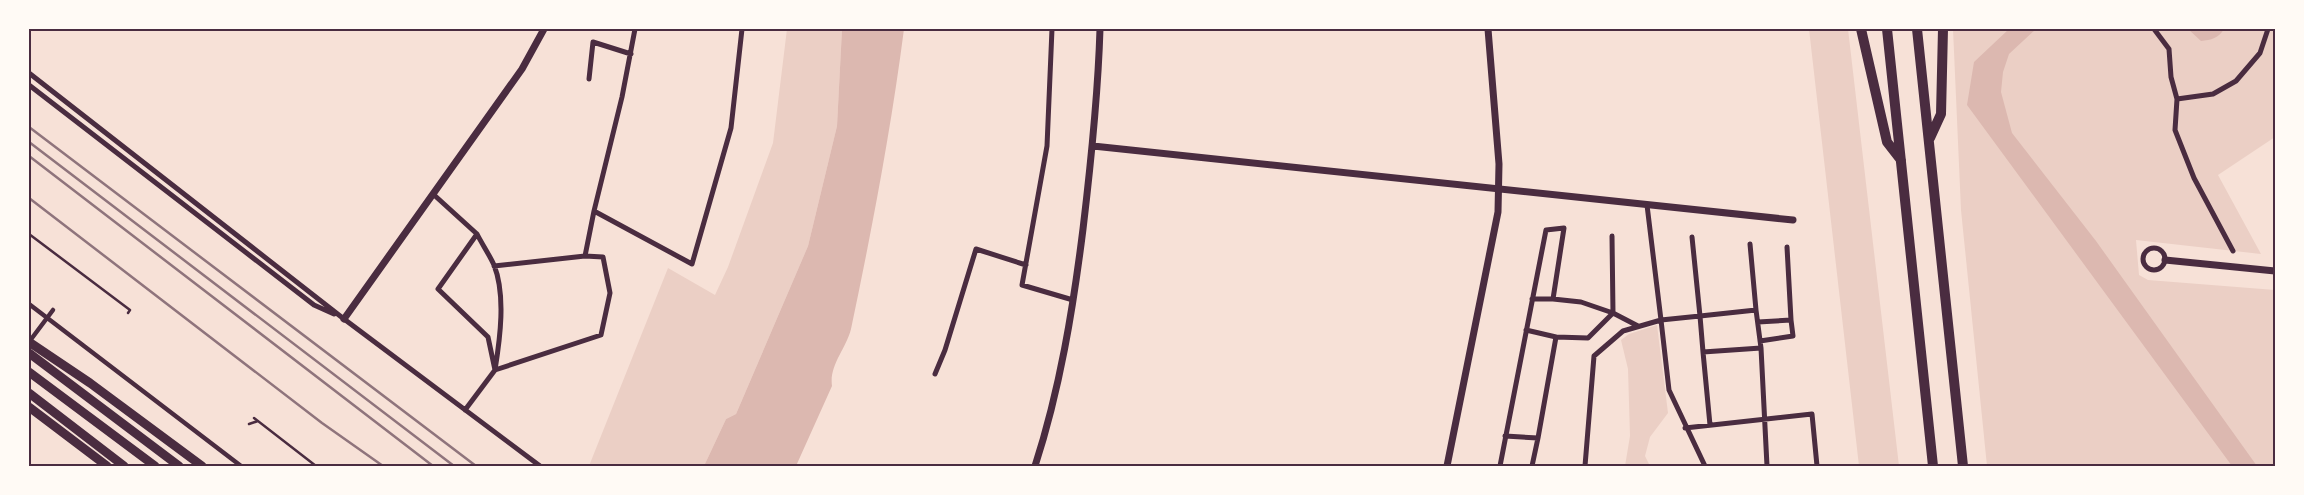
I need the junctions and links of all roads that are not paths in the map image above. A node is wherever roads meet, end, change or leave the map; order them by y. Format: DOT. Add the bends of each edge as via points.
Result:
graph roads {
  1 [pos="544,29"];
  2 [pos="636,29"];
  3 [pos="742,29"];
  4 [pos="1052,29"];
  5 [pos="1100,29"];
  6 [pos="1488,29"];
  7 [pos="1861,29"];
  8 [pos="1887,29"];
  9 [pos="1917,29"];
  10 [pos="1943,29"];
  11 [pos="2154,29"];
  12 [pos="2268,29"];
  13 [pos="630,54"];
  14 [pos="29,73"];
  15 [pos="589,78"];
  16 [pos="29,84"];
  17 [pos="2177,100"];
  18 [pos="1929,140"];
  19 [pos="1093,146"];
  20 [pos="1901,161"];
  21 [pos="1500,189"];
  22 [pos="433,194"];
  23 [pos="1647,205"];
  24 [pos="594,211"];
  25 [pos="1792,220"];
  26 [pos="29,234"];
  27 [pos="477,234"];
  28 [pos="1612,236"];
  29 [pos="1692,237"];
  30 [pos="1750,244"];
  31 [pos="1786,247"];
  32 [pos="2234,251"];
  33 [pos="585,256"];
  34 [pos="2166,260"];
  35 [pos="1026,265"];
  36 [pos="494,266"];
  37 [pos="2275,271"];
  38 [pos="1532,299"];
  39 [pos="1553,299"];
  40 [pos="1073,300"];
  41 [pos="29,304"];
  42 [pos="53,310"];
  43 [pos="1756,310"];
  44 [pos="128,313"];
  45 [pos="1612,313"];
  46 [pos="1700,316"];
  47 [pos="47,319"];
  48 [pos="344,319"];
  49 [pos="1661,320"];
  50 [pos="1791,320"];
  51 [pos="1758,322"];
  52 [pos="1638,326"];
  53 [pos="1526,330"];
  54 [pos="1556,337"];
  55 [pos="1760,341"];
  56 [pos="29,342"];
  57 [pos="1761,348"];
  58 [pos="1703,352"];
  59 [pos="29,353"];
  60 [pos="494,370"];
  61 [pos="29,372"];
  62 [pos="935,374"];
  63 [pos="29,392"];
  64 [pos="29,407"];
  65 [pos="465,410"];
  66 [pos="254,418"];
  67 [pos="1765,420"];
  68 [pos="258,421"];
  69 [pos="249,424"];
  70 [pos="1710,425"];
  71 [pos="1685,428"];
  72 [pos="1505,436"];
  73 [pos="1538,438"];
  74 [pos="107,466"];
  75 [pos="124,466"];
  76 [pos="155,466"];
  77 [pos="179,466"];
  78 [pos="202,466"];
  79 [pos="241,466"];
  80 [pos="316,466"];
  81 [pos="540,466"];
  82 [pos="1035,466"];
  83 [pos="1446,466"];
  84 [pos="1500,466"];
  85 [pos="1532,466"];
  86 [pos="1585,466"];
  87 [pos="1705,466"];
  88 [pos="1767,466"];
  89 [pos="1817,466"];
  90 [pos="1933,466"];
  91 [pos="1963,466"];
  1 -- 22 [label="street" via="522,69"];
  2 -- 13 [label="street"];
  3 -- 24 [label="street" via="731,128 692,264"];
  4 -- 35 [label="street" via="1047,146"];
  5 -- 19 [label="street"];
  6 -- 21 [label="street"];
  7 -- 20 [label="highway" via="1887,142"];
  8 -- 20 [label="highway"];
  9 -- 18 [label="highway"];
  10 -- 18 [label="highway" via="1941,114"];
  11 -- 17 [label="street" via="2169,49"];
  12 -- 17 [label="street" via="2260,52 2236,81 2213,94"];
  13 -- 15 [label="street" via="593,42"];
  13 -- 24 [label="street"];
  14 -- 48 [label="street"];
  16 -- 48 [label="street" via="314,305"];
  17 -- 32 [label="street" via="2175,130 2194,178"];
  18 -- 91 [label="highway"];
  19 -- 21 [label="street"];
  19 -- 40 [label="street"];
  20 -- 90 [label="highway"];
  21 -- 23 [label="street"];
  21 -- 83 [label="street"];
  22 -- 27 [label="street"];
  22 -- 48 [label="street"];
  23 -- 25 [label="street"];
  23 -- 49 [label="street"];
  24 -- 33 [label="street"];
  26 -- 44 [label="lane" via="130,310"];
  27 -- 36 [label="street"];
  27 -- 60 [label="street" via="438,288 488,337"];
  28 -- 45 [label="street"];
  29 -- 46 [label="street"];
  30 -- 43 [label="street"];
  31 -- 50 [label="street"];
  33 -- 36 [label="street"];
  33 -- 60 [label="street" via="603,257 610,293 601,335"];
  34 -- 34 [label="street" via="2161,250 2154,248 2148,250 2143,260 2152,271 2163,267"];
  34 -- 37 [label="street"];
  35 -- 40 [label="street" via="1022,285"];
  35 -- 62 [label="street" via="976,249"];
  36 -- 60 [label="street" via="501,305 501,337"];
  38 -- 39 [label="street"];
  38 -- 39 [label="street" via="1546,230 1564,228"];
  38 -- 53 [label="street"];
  39 -- 45 [label="street" via="1582,302"];
  40 -- 82 [label="street" via="1062,364"];
  41 -- 47 [label="street"];
  42 -- 47 [label="street"];
  43 -- 46 [label="street"];
  43 -- 51 [label="street"];
  45 -- 52 [label="street"];
  45 -- 54 [label="street" via="1588,338"];
  46 -- 49 [label="street"];
  46 -- 58 [label="street"];
  47 -- 56 [label="street"];
  47 -- 79 [label="street"];
  48 -- 65 [label="street"];
  49 -- 52 [label="street"];
  49 -- 71 [label="street" via="1669,390"];
  50 -- 51 [label="street"];
  50 -- 55 [label="street" via="1793,336"];
  51 -- 55 [label="street"];
  52 -- 86 [label="street" via="1624,331 1594,356"];
  53 -- 54 [label="street"];
  53 -- 72 [label="street"];
  54 -- 73 [label="street"];
  55 -- 57 [label="street"];
  56 -- 78 [label="main road"];
  57 -- 58 [label="street"];
  57 -- 67 [label="street"];
  58 -- 70 [label="street"];
  59 -- 77 [label="main road"];
  60 -- 65 [label="street"];
  61 -- 76 [label="main road"];
  63 -- 75 [label="main road"];
  64 -- 74 [label="main road"];
  65 -- 81 [label="street"];
  66 -- 68 [label="lane"];
  67 -- 70 [label="street"];
  67 -- 88 [label="street"];
  67 -- 89 [label="street" via="1812,414"];
  68 -- 69 [label="lane"];
  68 -- 80 [label="lane"];
  70 -- 71 [label="street"];
  71 -- 87 [label="street"];
  72 -- 73 [label="street"];
  72 -- 84 [label="street"];
  73 -- 85 [label="street"];
}
